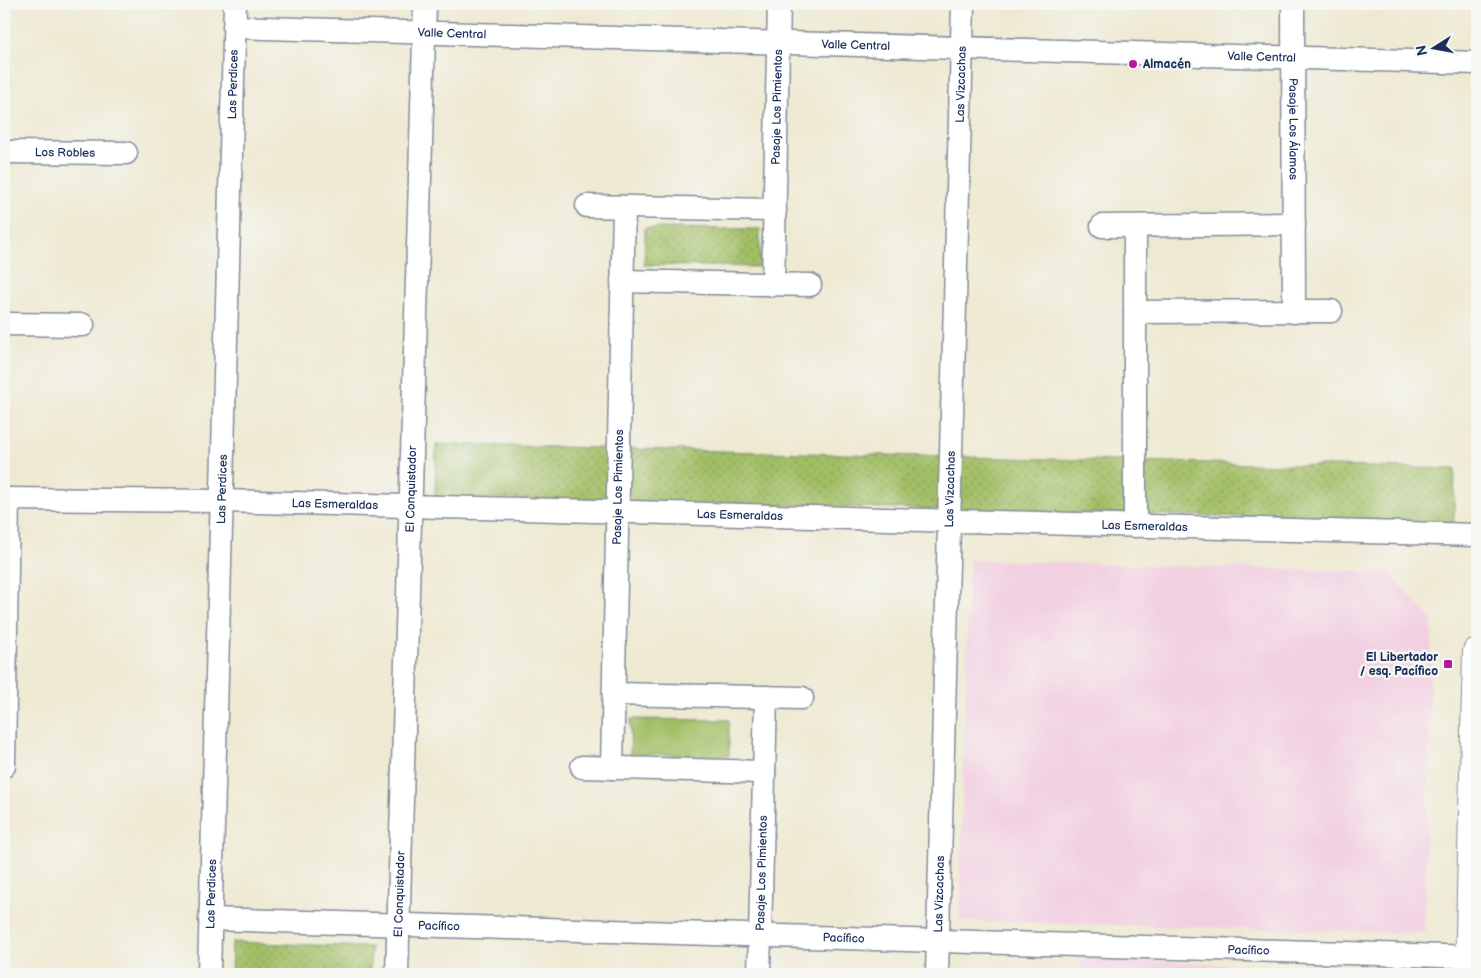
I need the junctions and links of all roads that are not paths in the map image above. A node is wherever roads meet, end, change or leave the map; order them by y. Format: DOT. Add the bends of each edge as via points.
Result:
graph roads {
  1 [pos="235,4"];
  2 [pos="425,4"];
  3 [pos="779,4"];
  4 [pos="963,4"];
  5 [pos="1293,4"];
  6 [pos="234,27"];
  7 [pos="424,32"];
  8 [pos="778,42"];
  9 [pos="961,48"];
  10 [pos="1294,57"];
  11 [pos="1477,63"];
  12 [pos="4,152"];
  13 [pos="126,153"];
  14 [pos="587,206"];
  15 [pos="624,207"];
  16 [pos="775,210"];
  17 [pos="1294,224"];
  18 [pos="1102,226"];
  19 [pos="1135,226"];
  20 [pos="622,281"];
  21 [pos="773,285"];
  22 [pos="810,285"];
  23 [pos="1331,311"];
  24 [pos="1135,312"];
  25 [pos="1294,312"];
  26 [pos="4,324"];
  27 [pos="83,324"];
  28 [pos="6,499"];
  29 [pos="222,501"];
  30 [pos="410,507"];
  31 [pos="617,512"];
  32 [pos="949,521"];
  33 [pos="1135,526"];
  34 [pos="1477,535"];
  35 [pos="1477,652"];
  36 [pos="4,684"];
  37 [pos="614,694"];
  38 [pos="766,697"];
  39 [pos="802,698"];
  40 [pos="4,766"];
  41 [pos="582,768"];
  42 [pos="612,768"];
  43 [pos="764,772"];
  44 [pos="210,919"];
  45 [pos="398,925"];
  46 [pos="760,936"];
  47 [pos="938,941"];
  48 [pos="1472,962"];
  49 [pos="209,974"];
  50 [pos="397,974"];
  51 [pos="759,974"];
  52 [pos="937,974"];
  1 -- 6 [label="street, Las Perdices"];
  2 -- 7 [label="street, El Conquistador"];
  3 -- 8 [label="street, Pasaje Los Pimientos"];
  4 -- 9 [label="street, Las Vizcachas"];
  5 -- 10 [label="street, Pasaje Los Álamos"];
  6 -- 7 [label="street, Valle Central"];
  6 -- 29 [label="street, Las Perdices"];
  7 -- 8 [label="street, Valle Central"];
  7 -- 30 [label="street, El Conquistador"];
  8 -- 9 [label="street, Valle Central"];
  8 -- 16 [label="street, Pasaje Los Pimientos"];
  9 -- 10 [label="street, Valle Central"];
  9 -- 32 [label="street, Las Vizcachas"];
  10 -- 11 [label="street, Valle Central"];
  10 -- 17 [label="street, Pasaje Los Álamos"];
  12 -- 13 [label="street, Los Robles"];
  14 -- 15 [label="street"];
  15 -- 16 [label="street"];
  15 -- 20 [label="street, Pasaje Los Pimientos"];
  16 -- 21 [label="street, Pasaje Los Pimientos"];
  17 -- 19 [label="street"];
  17 -- 25 [label="street, Pasaje Los Álamos"];
  18 -- 19 [label="street"];
  19 -- 24 [label="street"];
  20 -- 21 [label="street"];
  20 -- 31 [label="street, Pasaje Los Pimientos"];
  21 -- 22 [label="street"];
  23 -- 25 [label="street"];
  24 -- 25 [label="street"];
  24 -- 33 [label="street"];
  26 -- 27 [label="street"];
  28 -- 29 [label="street, Las Esmeraldas"];
  28 -- 36 [label="street"];
  29 -- 30 [label="street, Las Esmeraldas"];
  29 -- 44 [label="street, Las Perdices"];
  30 -- 31 [label="street, Las Esmeraldas"];
  30 -- 45 [label="street, El Conquistador"];
  31 -- 32 [label="street, Las Esmeraldas"];
  31 -- 37 [label="street, Pasaje Los Pimientos"];
  32 -- 33 [label="street, Las Esmeraldas"];
  32 -- 47 [label="street, Las Vizcachas"];
  33 -- 34 [label="street, Las Esmeraldas"];
  35 -- 48 [label="street"];
  36 -- 40 [label="street"];
  37 -- 38 [label="street"];
  37 -- 42 [label="street, Pasaje Los Pimientos"];
  38 -- 39 [label="street"];
  38 -- 43 [label="street, Pasaje Los Pimientos"];
  41 -- 42 [label="street"];
  42 -- 43 [label="street"];
  43 -- 46 [label="street, Pasaje Los Pimientos"];
  44 -- 45 [label="street, Pacífico"];
  44 -- 49 [label="street, Las Perdices"];
  45 -- 46 [label="street, Pacífico"];
  45 -- 50 [label="street, El Conquistador"];
  46 -- 47 [label="street, Pacífico"];
  46 -- 51 [label="street, Pasaje Los Pimientos"];
  47 -- 48 [label="street, Pacífico"];
  47 -- 52 [label="street, Las Vizcachas"];
}
